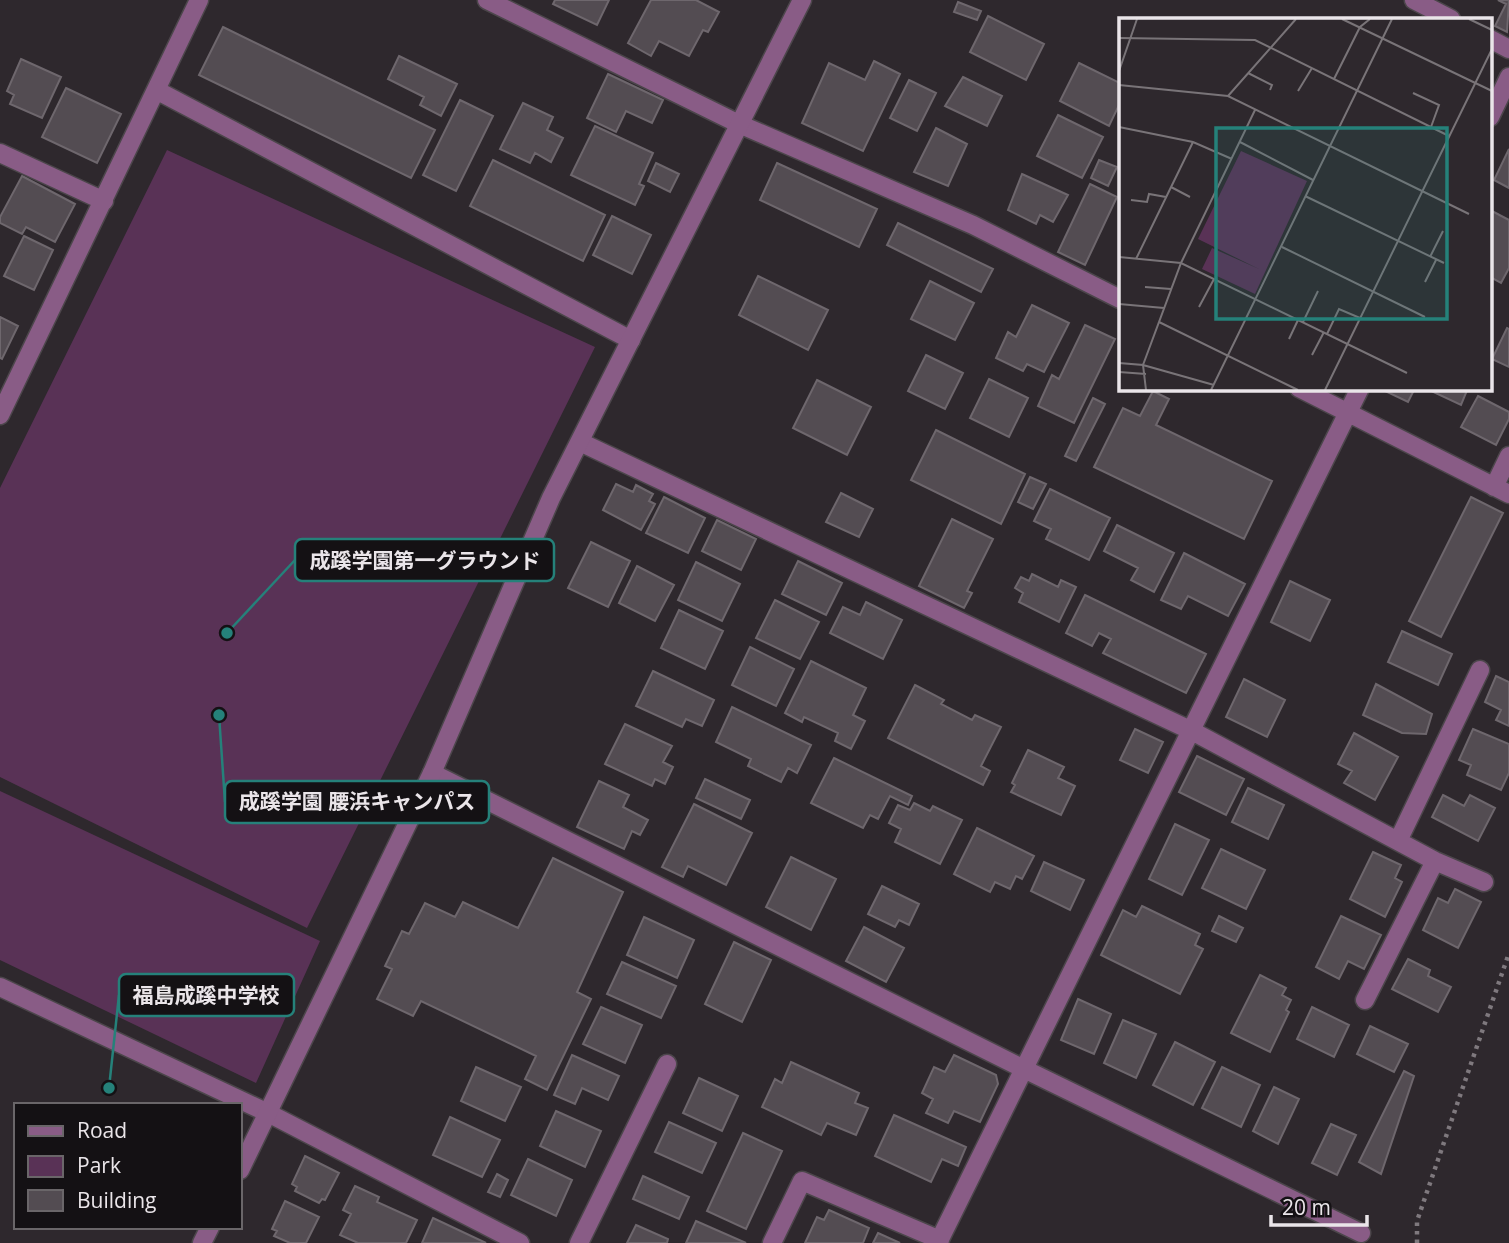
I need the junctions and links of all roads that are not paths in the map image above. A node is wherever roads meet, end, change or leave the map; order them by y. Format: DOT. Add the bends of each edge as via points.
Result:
graph roads {
  1 [pos="199,0"];
  2 [pos="487,0"];
  3 [pos="802,0"];
  4 [pos="1413,0"];
  5 [pos="1449,18"];
  6 [pos="1492,40"];
  7 [pos="1509,49"];
  8 [pos="1509,77"];
  9 [pos="156,90"];
  10 [pos="1492,113"];
  11 [pos="739,124"];
  12 [pos="0,153"];
  13 [pos="104,201"];
  14 [pos="1119,298"];
  15 [pos="631,340"];
  16 [pos="1303,390"];
  17 [pos="1359,390"];
  18 [pos="1348,413"];
  19 [pos="0,415"];
  20 [pos="580,442"];
  21 [pos="1509,456"];
  22 [pos="1502,490"];
  23 [pos="1480,670"];
  24 [pos="1192,731"];
  25 [pos="432,773"];
  26 [pos="1398,841"];
  27 [pos="1435,861"];
  28 [pos="1484,882"];
  29 [pos="0,987"];
  30 [pos="1365,1000"];
  31 [pos="667,1064"];
  32 [pos="1024,1069"];
  33 [pos="268,1113"];
  34 [pos="242,1166"];
  35 [pos="1361,1233"];
  36 [pos="939,1242"];
  37 [pos="520,1243"];
  38 [pos="579,1243"];
  39 [pos="772,1243"];
  1 -- 9 [label="street"];
  2 -- 11 [label="street"];
  3 -- 11 [label="street"];
  4 -- 5 [label="street"];
  6 -- 7 [label="street"];
  8 -- 10 [label="street"];
  9 -- 13 [label="street"];
  9 -- 15 [label="street"];
  11 -- 14 [label="street" via="973,225"];
  11 -- 15 [label="street"];
  12 -- 13 [label="street"];
  13 -- 19 [label="street"];
  15 -- 20 [label="street"];
  16 -- 18 [label="street"];
  17 -- 18 [label="street"];
  18 -- 22 [label="street"];
  18 -- 24 [label="street"];
  20 -- 24 [label="street"];
  20 -- 25 [label="street" via="551,498"];
  21 -- 22 [label="street"];
  23 -- 26 [label="street"];
  24 -- 26 [label="street"];
  24 -- 32 [label="street"];
  25 -- 32 [label="street"];
  25 -- 33 [label="street"];
  26 -- 27 [label="street"];
  27 -- 28 [label="street"];
  27 -- 30 [label="street"];
  29 -- 33 [label="street"];
  31 -- 38 [label="street"];
  32 -- 35 [label="street"];
  32 -- 36 [label="street"];
  33 -- 34 [label="street"];
  33 -- 37 [label="street"];
  36 -- 39 [label="street" via="802,1181"];
}
